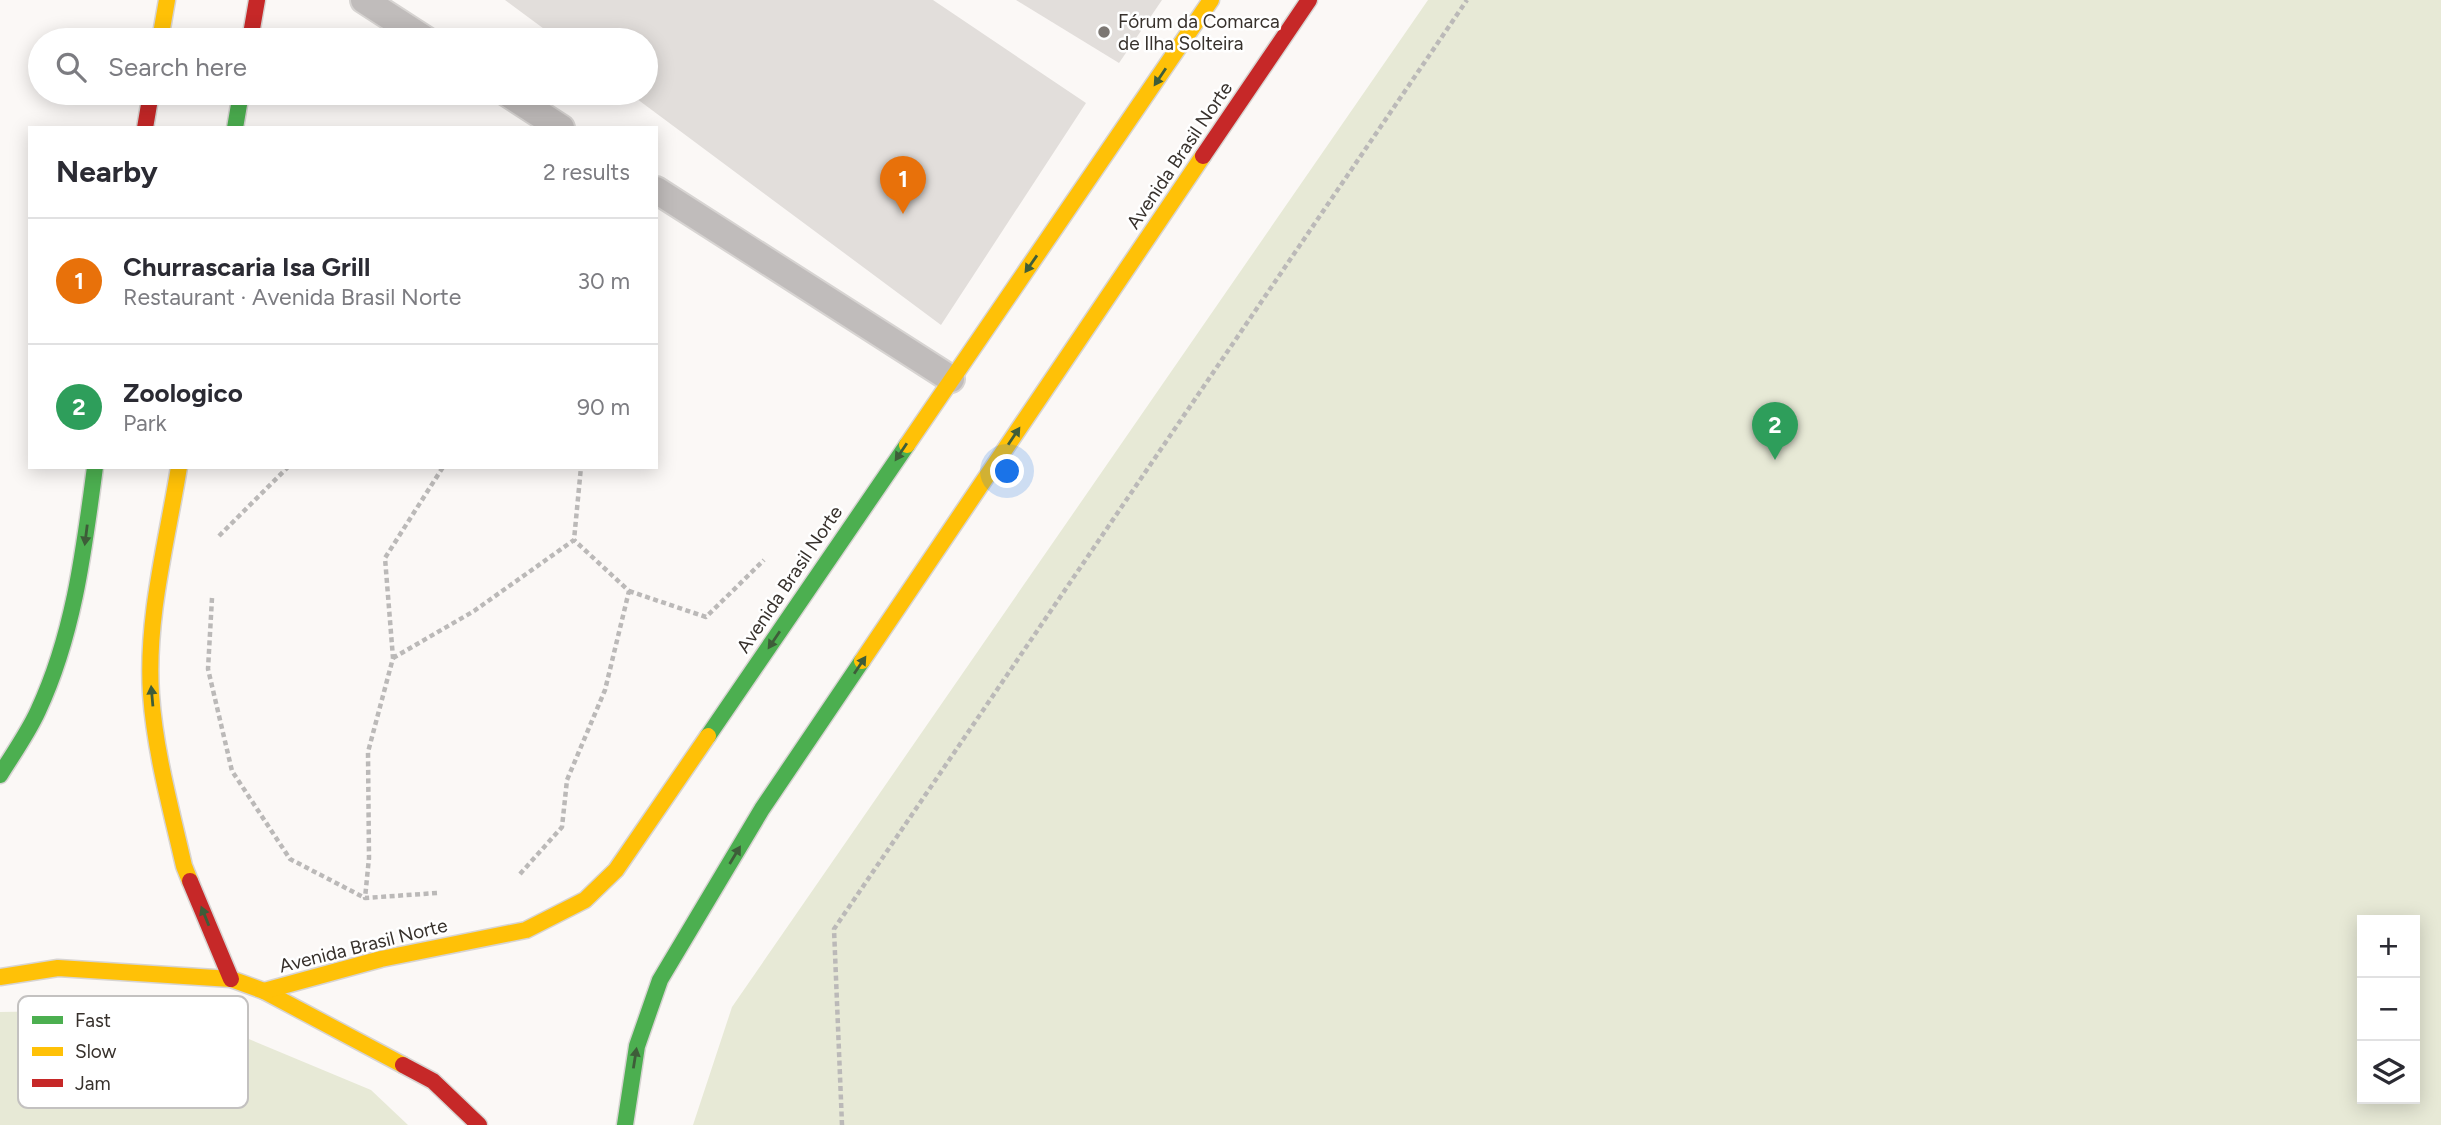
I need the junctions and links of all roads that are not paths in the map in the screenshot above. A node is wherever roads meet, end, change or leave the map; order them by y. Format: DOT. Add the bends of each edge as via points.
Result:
graph roads {
  1 [pos="167,0"];
  2 [pos="257,0"];
  3 [pos="365,0"];
  4 [pos="1211,0"];
  5 [pos="1309,0"];
  6 [pos="162,28"];
  7 [pos="252,28"];
  8 [pos="408,28"];
  9 [pos="149,105"];
  10 [pos="239,105"];
  11 [pos="526,105"];
  12 [pos="145,126"];
  13 [pos="235,126"];
  14 [pos="558,126"];
  15 [pos="658,191"];
  16 [pos="951,379"];
  17 [pos="95,469"];
  18 [pos="179,469"];
  19 [pos="0,775"];
  20 [pos="0,977"];
  21 [pos="231,979"];
  22 [pos="264,991"];
  23 [pos="479,1125"];
  24 [pos="625,1125"];
  1 -- 6 [label="main road"];
  2 -- 7 [label="main road"];
  3 -- 8 [label="lane"];
  4 -- 16 [label="main road, Avenida Brasil Norte, one-way"];
  24 -- 5 [label="main road, Avenida Brasil Norte, one-way" via="637,1046 660,980 762,809"];
  9 -- 12 [label="main road"];
  10 -- 13 [label="main road"];
  11 -- 14 [label="lane"];
  15 -- 16 [label="lane"];
  16 -- 22 [label="main road, Avenida Brasil Norte, one-way" via="615,870 585,900 526,930 381,959"];
  17 -- 19 [label="main road, one-way" via="82,564 64,644 38,711"];
  21 -- 18 [label="main road, one-way" via="184,866 151,694 150,636"];
  20 -- 21 [label="main road" via="58,968"];
  21 -- 22 [label="main road"];
  22 -- 23 [label="main road" via="433,1082"];
}
